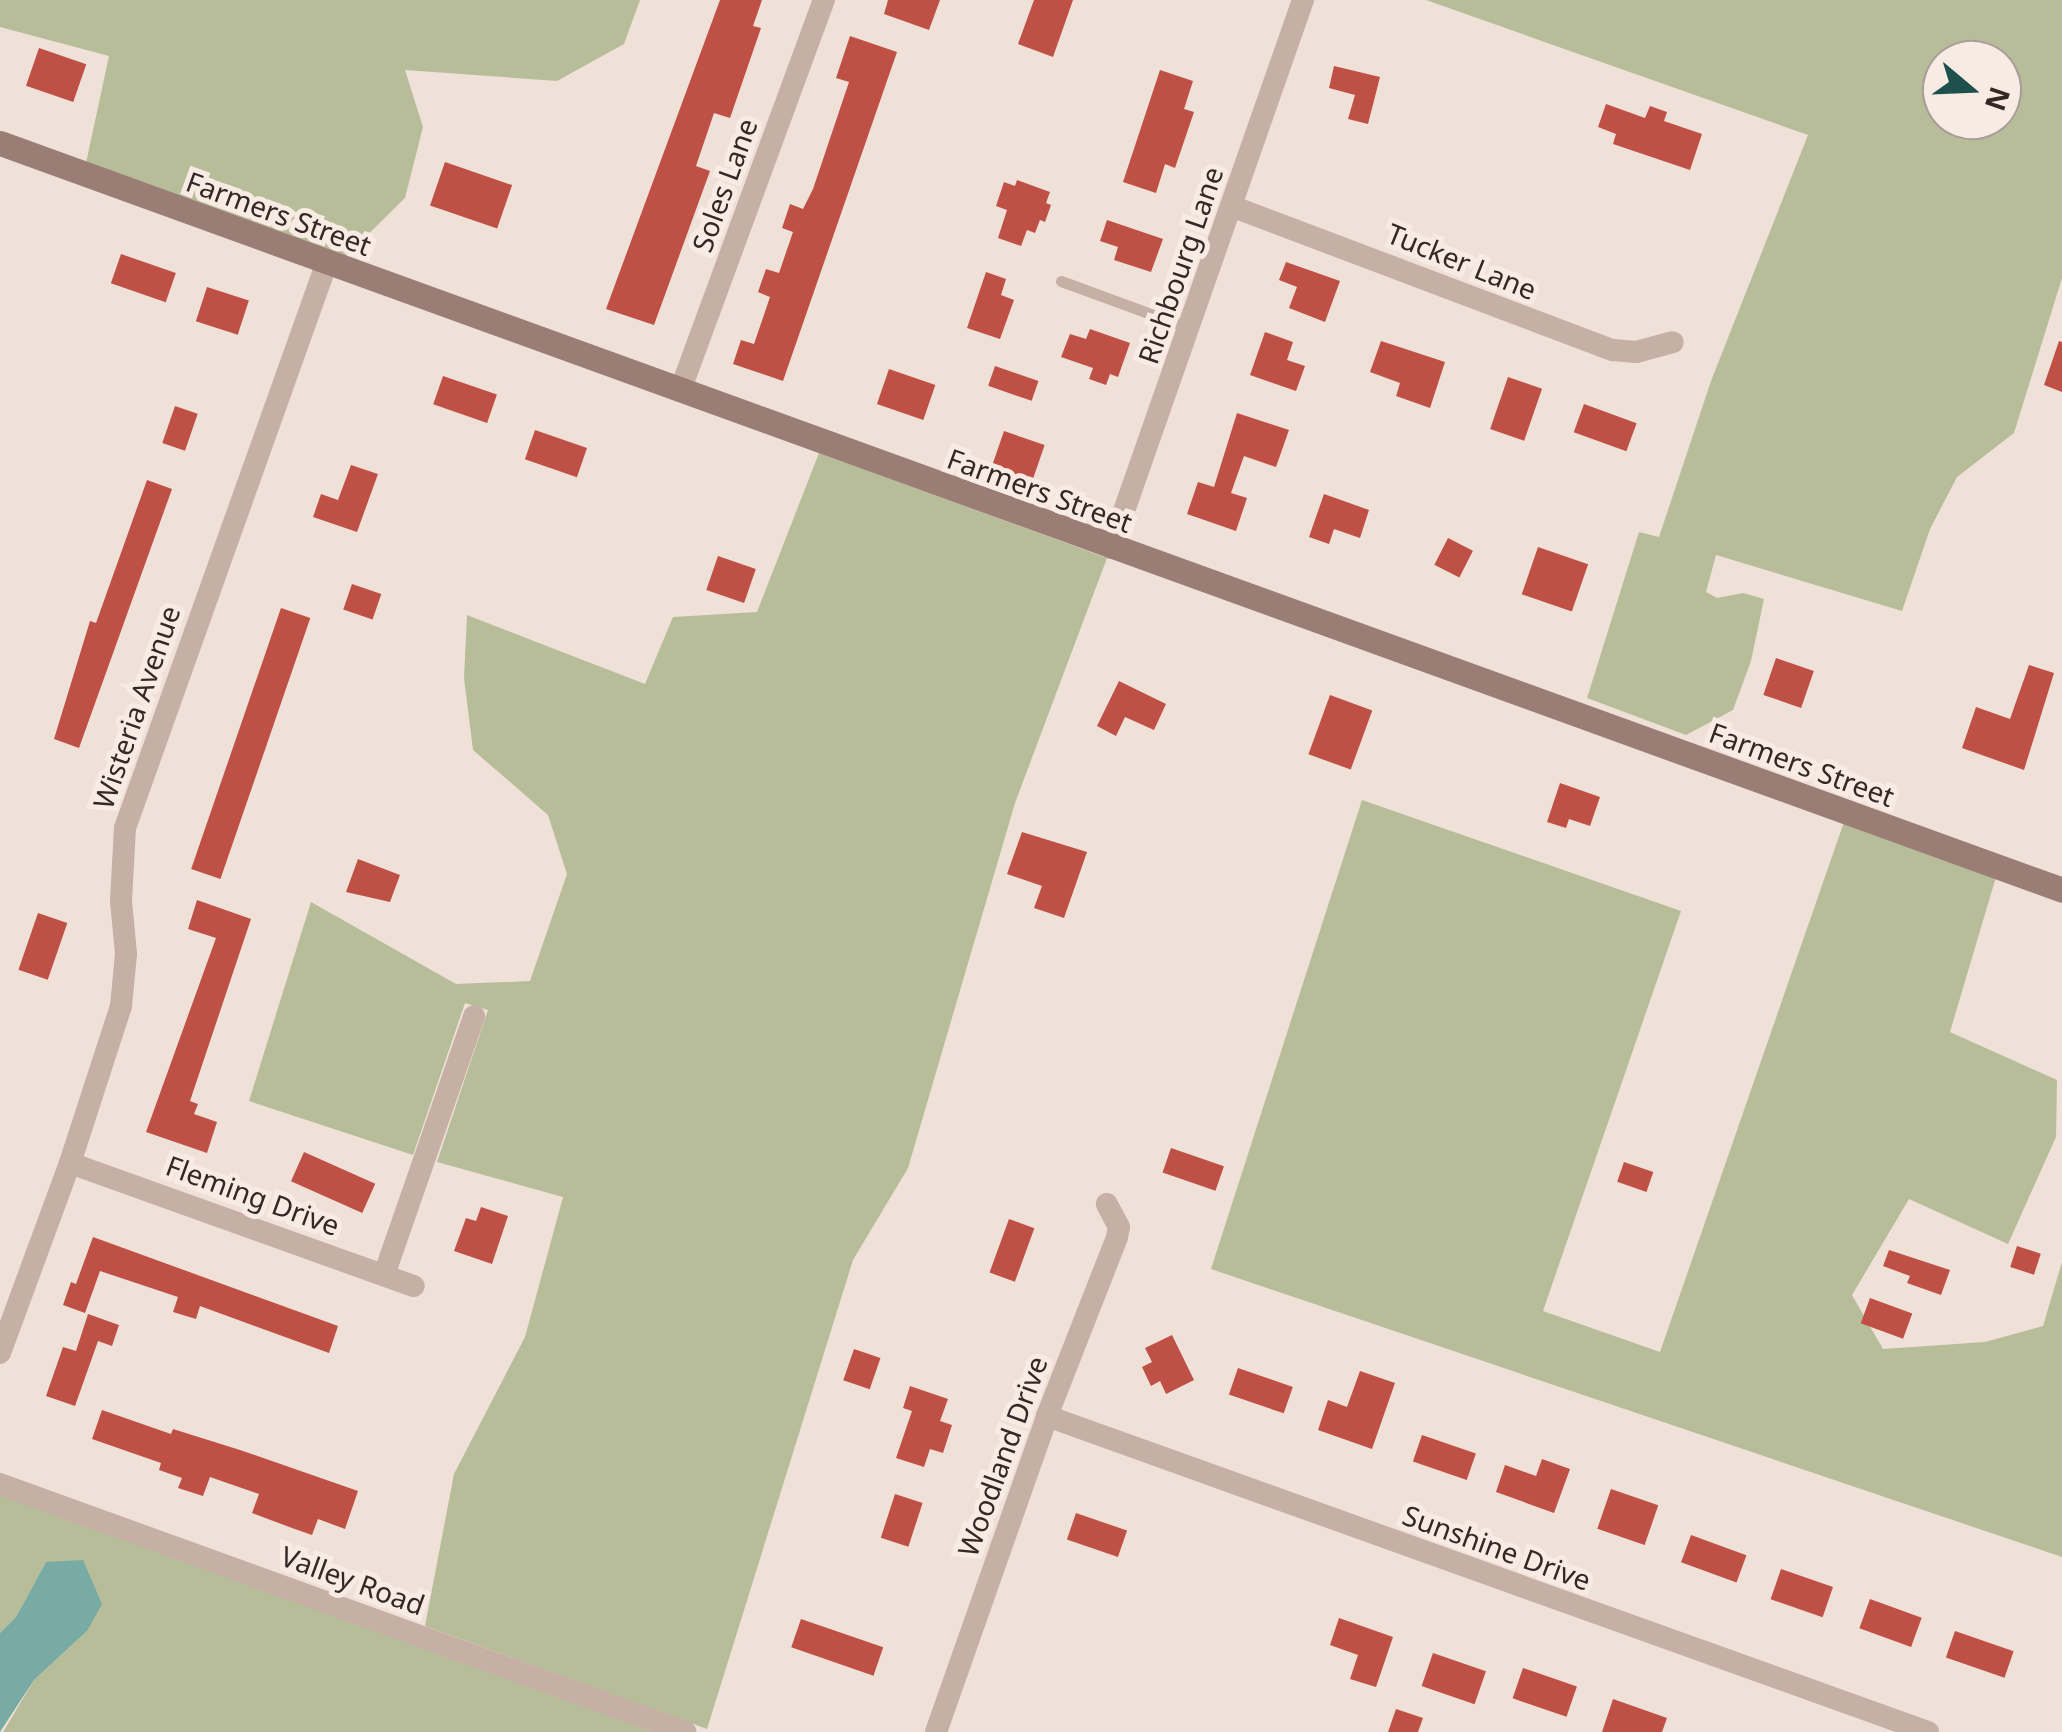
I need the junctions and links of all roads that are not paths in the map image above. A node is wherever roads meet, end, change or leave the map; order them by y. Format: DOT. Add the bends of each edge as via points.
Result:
graph roads {
  1 [pos="824,0"];
  2 [pos="1303,0"];
  3 [pos="0,143"];
  4 [pos="1231,206"];
  5 [pos="327,262"];
  6 [pos="1061,281"];
  7 [pos="1190,328"];
  8 [pos="1672,342"];
  9 [pos="680,391"];
  10 [pos="1112,548"];
  11 [pos="2062,890"];
  12 [pos="474,1016"];
  13 [pos="70,1162"];
  14 [pos="1107,1204"];
  15 [pos="384,1275"];
  16 [pos="414,1286"];
  17 [pos="0,1353"];
  18 [pos="1047,1416"];
  19 [pos="0,1484"];
  20 [pos="685,1732"];
  21 [pos="936,1732"];
  22 [pos="1928,1732"];
  1 -- 9 [label="street, Soles Lane"];
  2 -- 4 [label="street, Richbourg Lane"];
  3 -- 5 [label="street, Farmers Street"];
  4 -- 7 [label="street, Richbourg Lane"];
  4 -- 8 [label="street, Tucker Lane" via="1613,350 1636,352"];
  5 -- 9 [label="street, Farmers Street"];
  5 -- 13 [label="street, Wisteria Avenue" via="126,828 125,986"];
  6 -- 7 [label="lane"];
  7 -- 10 [label="street, Richbourg Lane"];
  9 -- 10 [label="street, Farmers Street"];
  10 -- 11 [label="street, Farmers Street"];
  12 -- 15 [label="street"];
  13 -- 15 [label="street, Fleming Drive"];
  13 -- 17 [label="street, Wisteria Avenue"];
  14 -- 18 [label="street, Woodland Drive" via="1120,1227"];
  15 -- 16 [label="street, Fleming Drive"];
  18 -- 21 [label="street, Woodland Drive"];
  18 -- 22 [label="street, Sunshine Drive"];
  19 -- 20 [label="street, Valley Road"];
}
